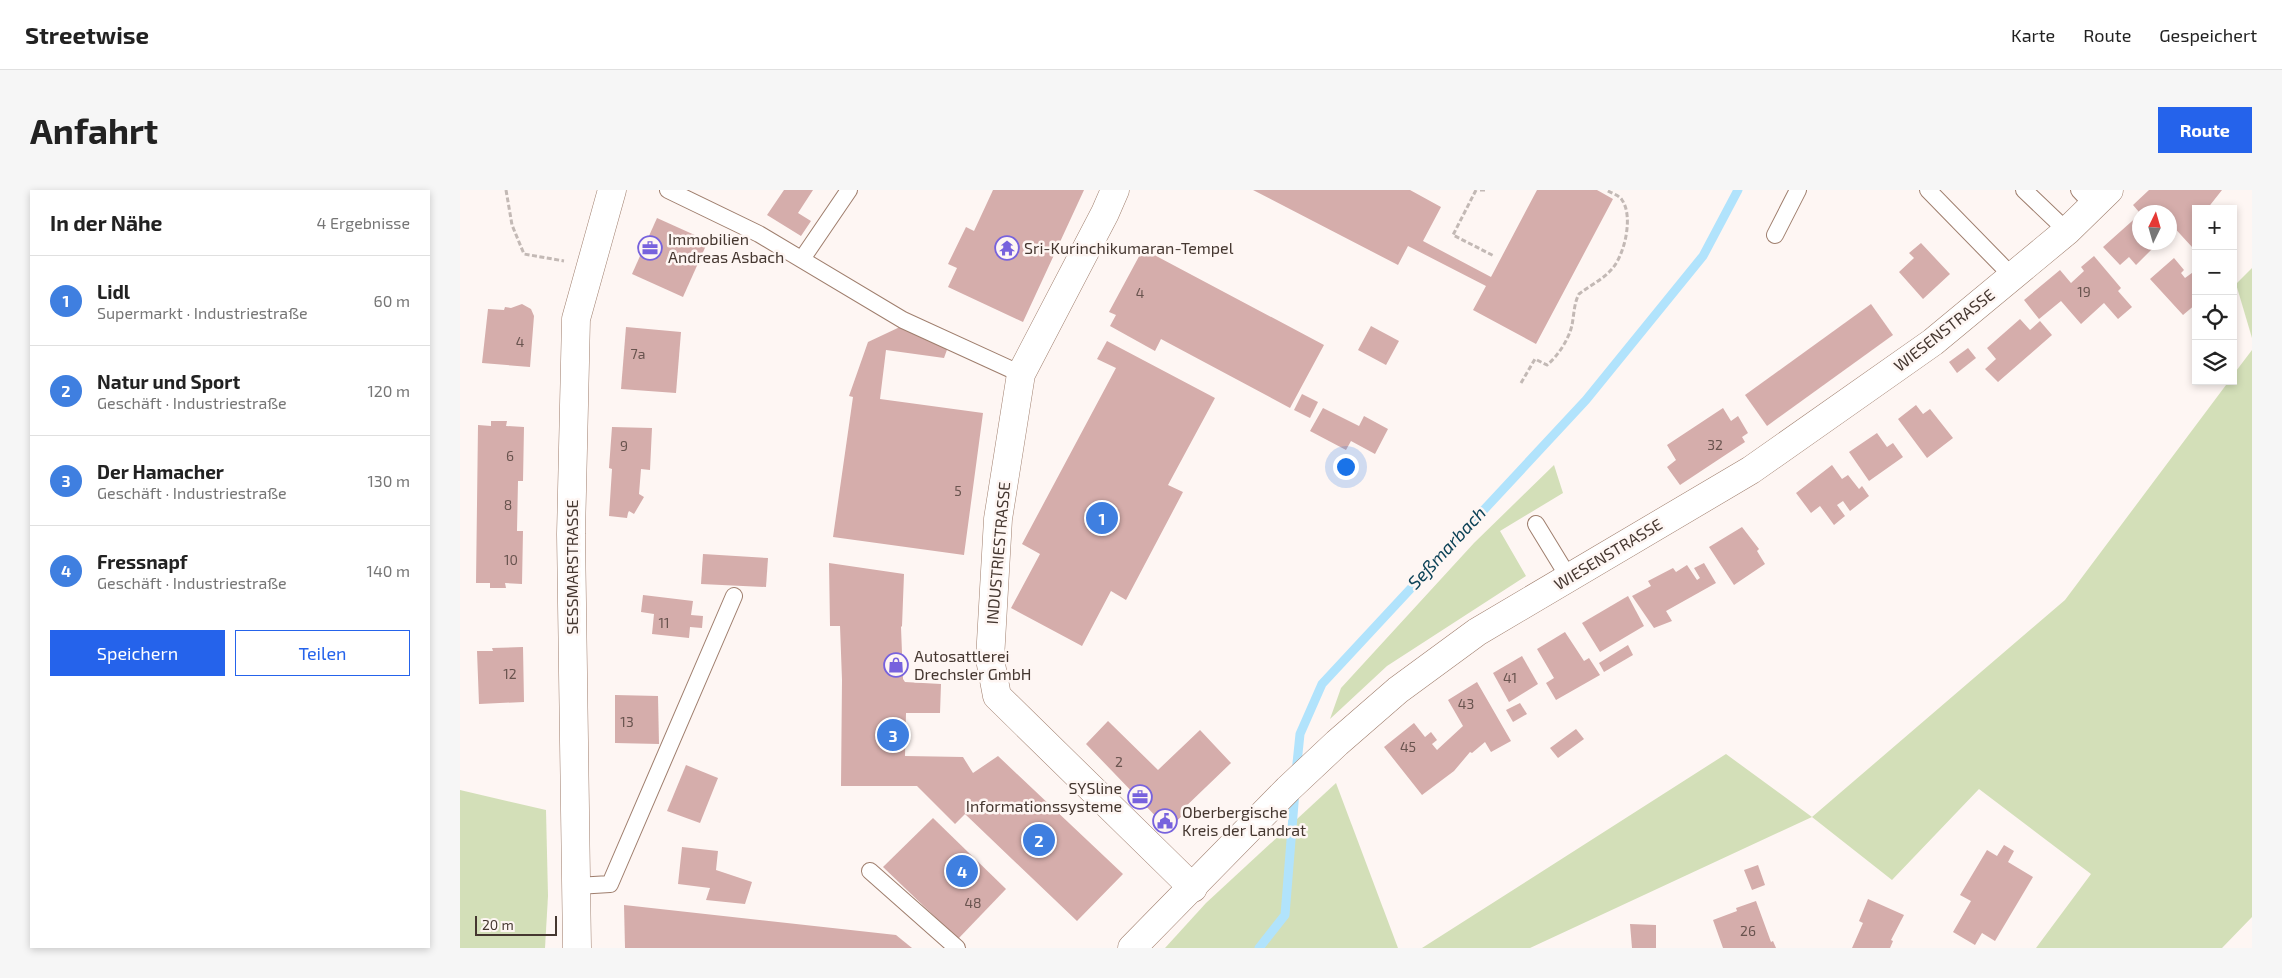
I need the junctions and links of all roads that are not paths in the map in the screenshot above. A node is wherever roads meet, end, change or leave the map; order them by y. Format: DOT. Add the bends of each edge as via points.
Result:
graph roads {
  1 [pos="612,190"];
  2 [pos="668,190"];
  3 [pos="849,190"];
  4 [pos="1115,190"];
  5 [pos="1798,190"];
  6 [pos="1928,190"];
  7 [pos="2024,190"];
  8 [pos="2094,195"];
  9 [pos="2067,231"];
  10 [pos="1775,235"];
  11 [pos="802,259"];
  12 [pos="2012,276"];
  13 [pos="1021,374"];
  14 [pos="1536,524"];
  15 [pos="1569,578"];
  16 [pos="734,596"];
  17 [pos="870,871"];
  18 [pos="577,886"];
  19 [pos="1193,888"];
  20 [pos="577,948"];
  21 [pos="957,948"];
  22 [pos="1132,948"];
  1 -- 18 [label="street, SESSMARSTRASSE" via="576,319 571,534"];
  2 -- 11 [label="lane" via="759,234"];
  3 -- 11 [label="lane"];
  4 -- 13 [label="street, INDUSTRIESTRASSE"];
  5 -- 10 [label="lane"];
  6 -- 12 [label="lane"];
  7 -- 9 [label="lane"];
  8 -- 9 [label="street, WIESENSTRASSE"];
  9 -- 12 [label="street, WIESENSTRASSE"];
  11 -- 13 [label="lane" via="903,320"];
  12 -- 15 [label="street, WIESENSTRASSE" via="1933,342 1751,470"];
  13 -- 19 [label="street, INDUSTRIESTRASSE" via="998,519 990,659 996,696"];
  14 -- 15 [label="lane"];
  15 -- 19 [label="street, WIESENSTRASSE" via="1477,632 1398,690 1288,789"];
  16 -- 18 [label="lane" via="610,884"];
  17 -- 21 [label="lane"];
  18 -- 20 [label="street, SESSMARSTRASSE"];
  19 -- 22 [label="street, WIESENSTRASSE"];
}
